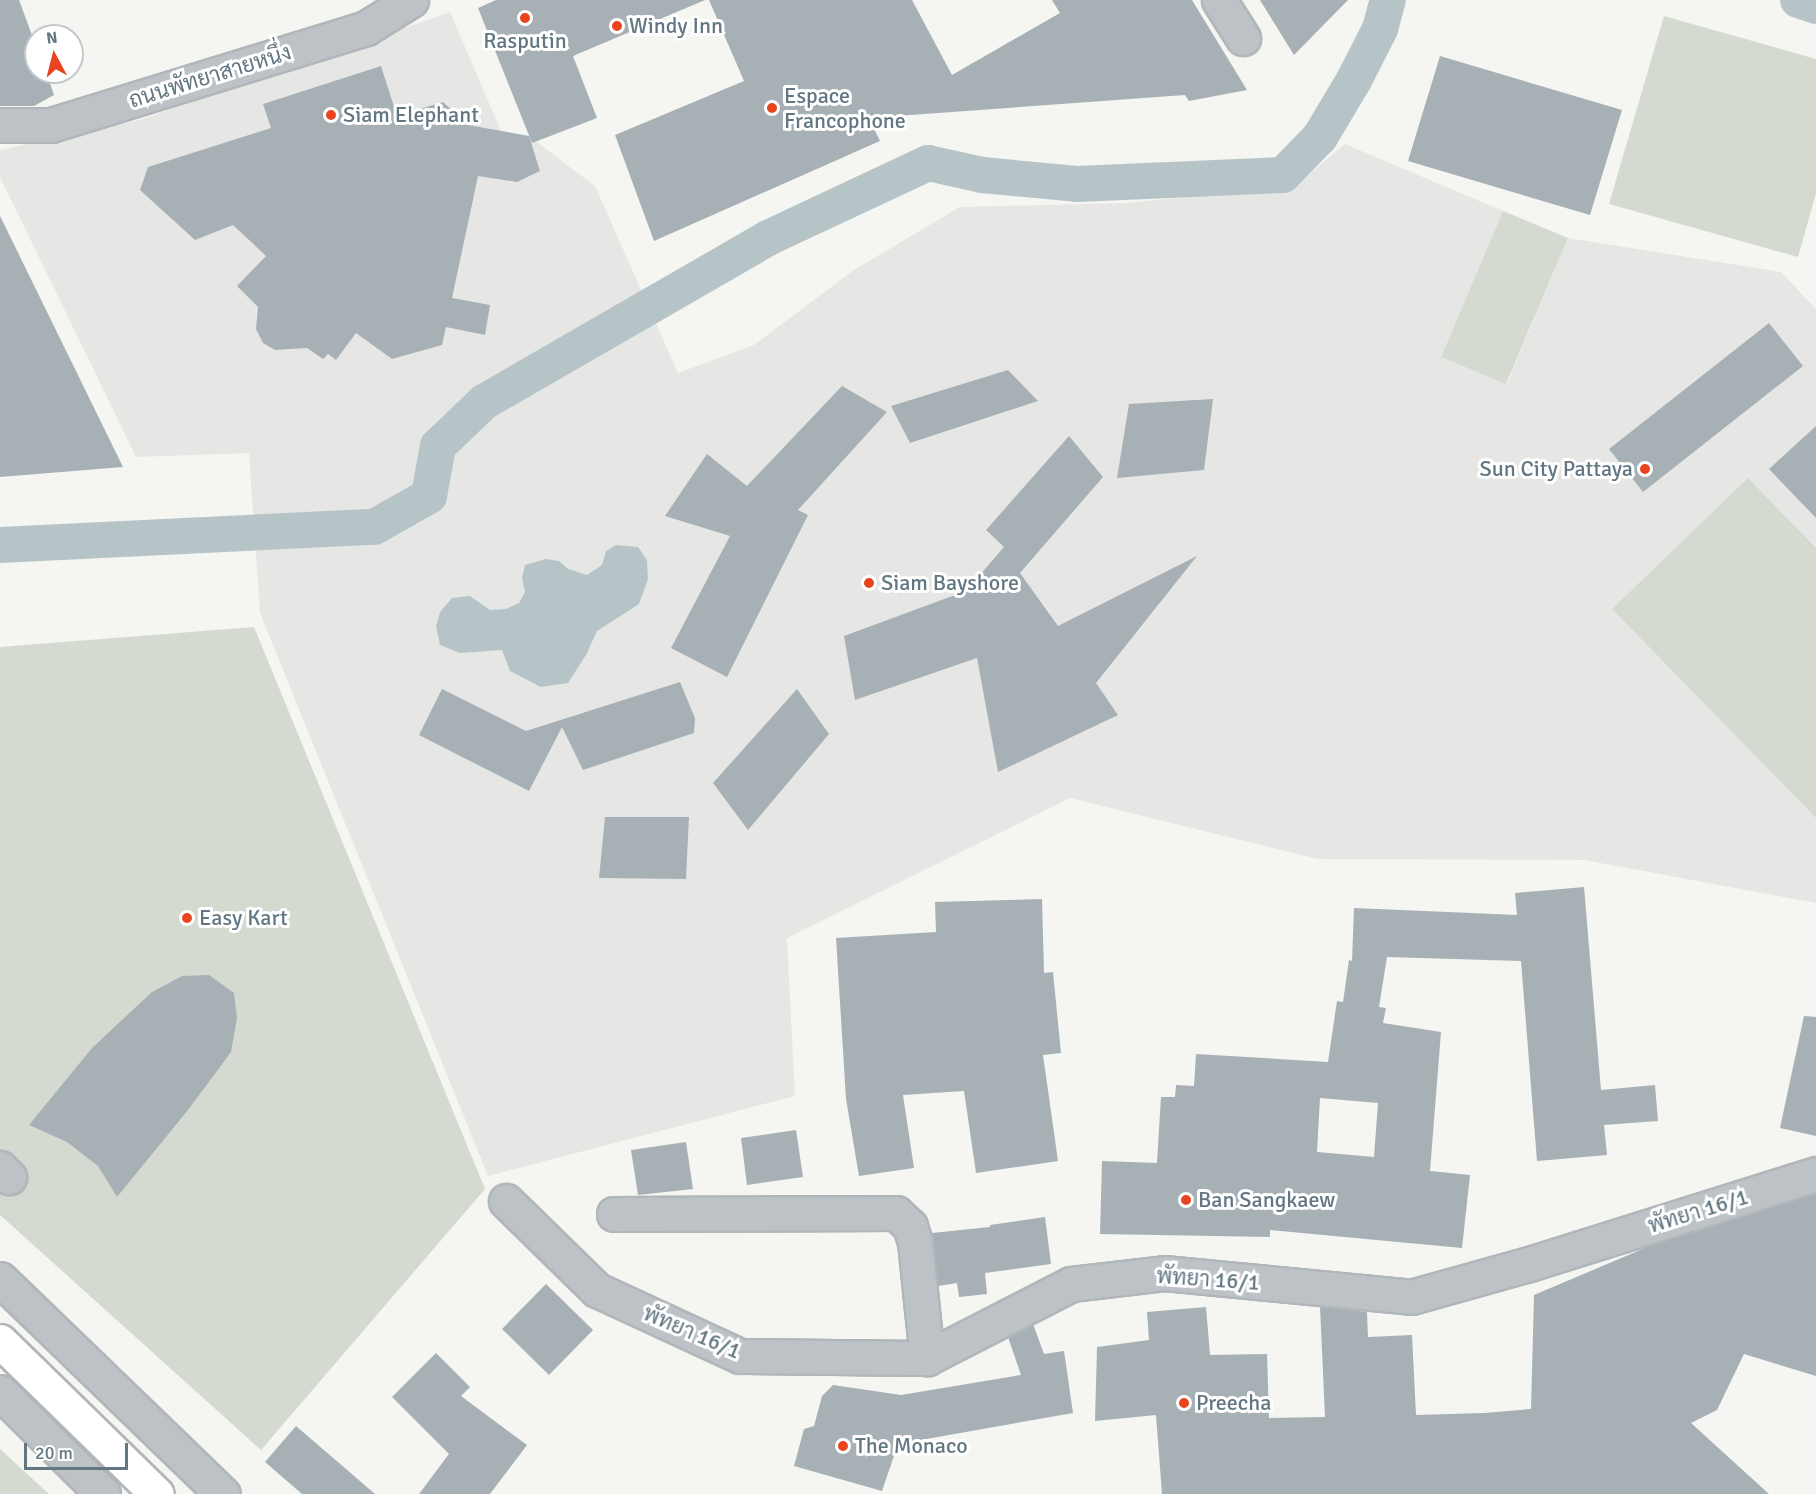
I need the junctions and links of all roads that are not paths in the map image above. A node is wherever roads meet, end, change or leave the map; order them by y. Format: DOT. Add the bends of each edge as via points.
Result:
graph roads {
  1 [pos="411,0"];
  2 [pos="1219,0"];
  3 [pos="1243,38"];
  4 [pos="0,125"];
  5 [pos="1816,1174"];
  6 [pos="506,1201"];
  7 [pos="614,1214"];
  8 [pos="0,1279"];
  9 [pos="0,1341"];
  10 [pos="927,1358"];
  11 [pos="0,1392"];
  12 [pos="103,1494"];
  13 [pos="157,1494"];
  14 [pos="223,1494"];
  1 -- 4 [label="street, ถนนพัทยาสายหนึ่ง" via="366,28 51,125"];
  2 -- 3 [label="street"];
  5 -- 10 [label="street, พัทยา 16/1" via="1411,1297 1164,1273 1071,1284"];
  6 -- 10 [label="street, พัทยา 16/1" via="597,1290 740,1356"];
  7 -- 10 [label="street" via="896,1213 910,1226 915,1242"];
  8 -- 14 [label="street"];
  9 -- 13 [label="main road"];
  11 -- 12 [label="street"];
}
